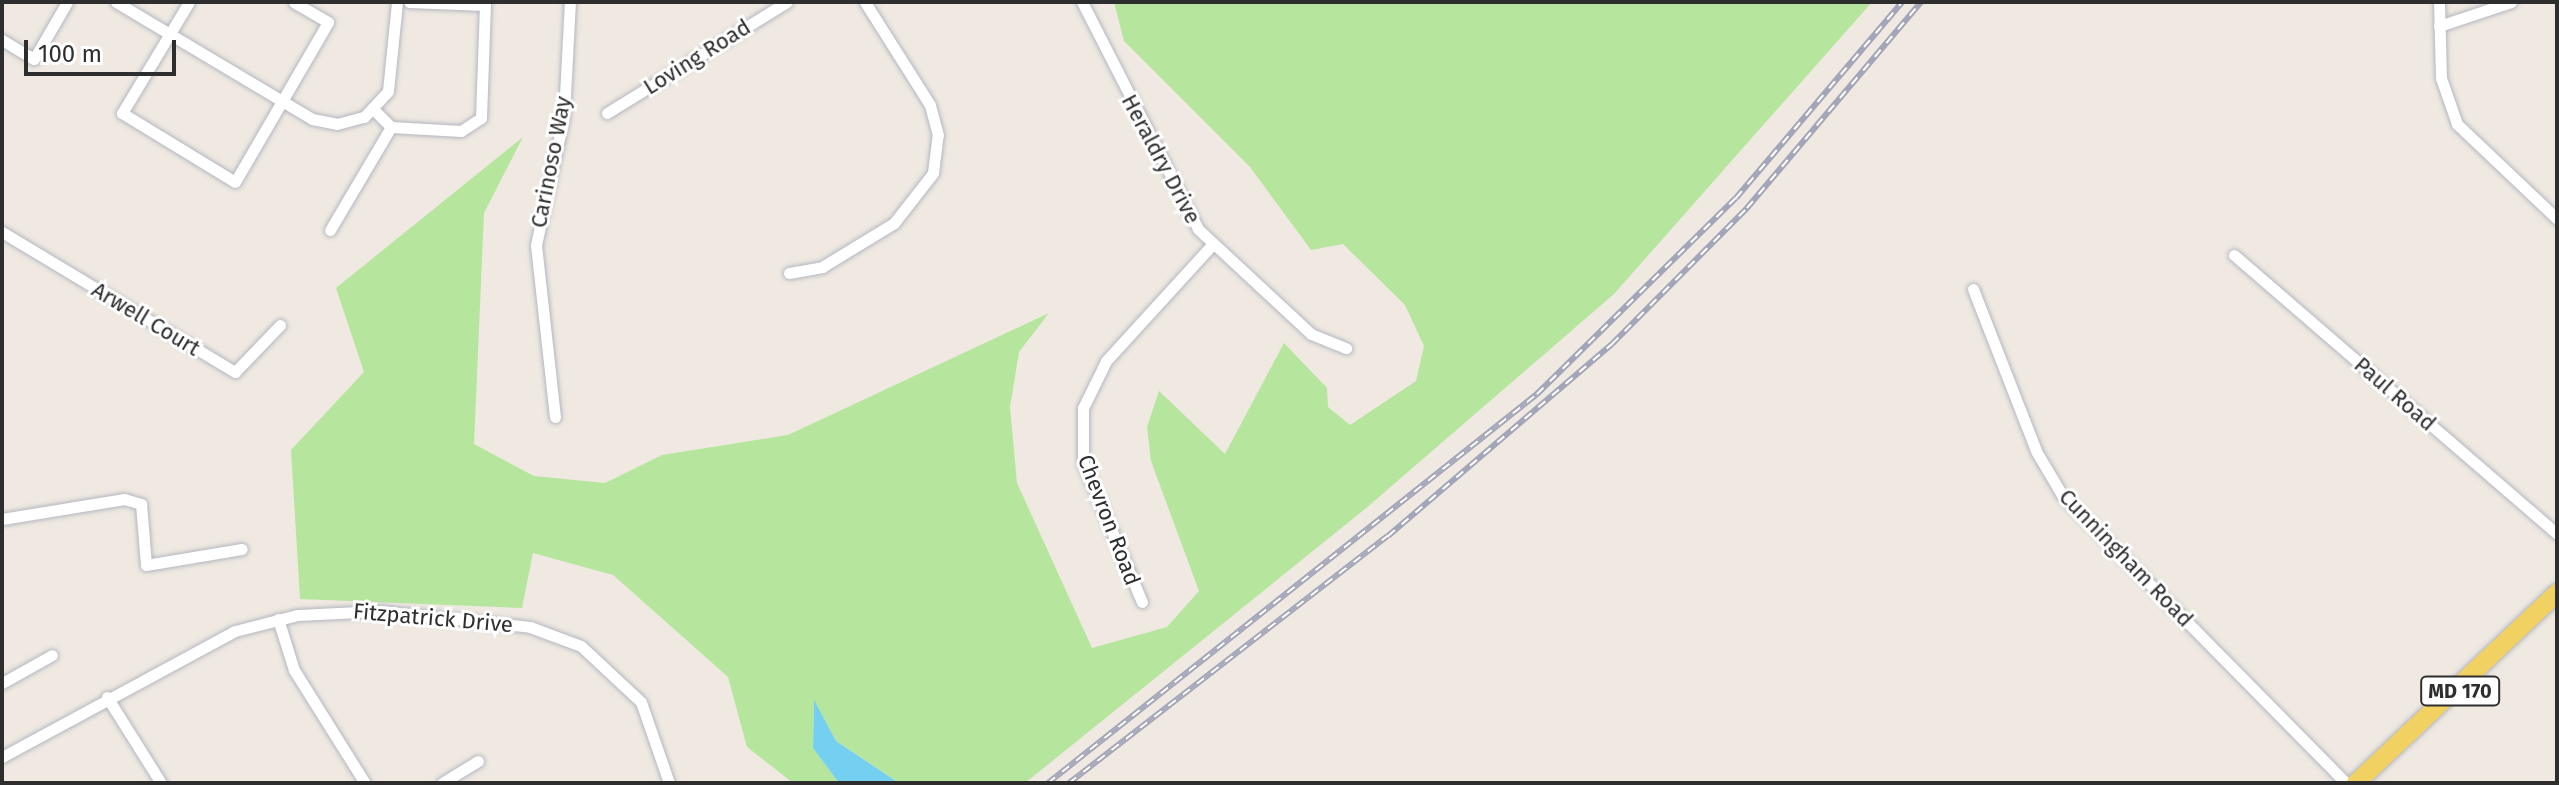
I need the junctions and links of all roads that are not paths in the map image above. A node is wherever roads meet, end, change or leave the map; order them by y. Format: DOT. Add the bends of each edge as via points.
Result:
graph roads {
  1 [pos="67,2"];
  2 [pos="116,2"];
  3 [pos="189,2"];
  4 [pos="294,2"];
  5 [pos="397,2"];
  6 [pos="409,2"];
  7 [pos="570,2"];
  8 [pos="787,2"];
  9 [pos="865,2"];
  10 [pos="1082,2"];
  11 [pos="2439,2"];
  12 [pos="2511,2"];
  13 [pos="2439,26"];
  14 [pos="170,34"];
  15 [pos="2,40"];
  16 [pos="282,101"];
  17 [pos="374,110"];
  18 [pos="607,113"];
  19 [pos="391,127"];
  20 [pos="2557,219"];
  21 [pos="330,230"];
  22 [pos="2,232"];
  23 [pos="1213,244"];
  24 [pos="2234,255"];
  25 [pos="789,273"];
  26 [pos="1973,289"];
  27 [pos="280,325"];
  28 [pos="1346,348"];
  29 [pos="555,417"];
  30 [pos="2,519"];
  31 [pos="2557,534"];
  32 [pos="242,549"];
  33 [pos="2557,593"];
  34 [pos="1142,602"];
  35 [pos="278,619"];
  36 [pos="52,655"];
  37 [pos="2,683"];
  38 [pos="107,697"];
  39 [pos="2,757"];
  40 [pos="478,761"];
  41 [pos="161,783"];
  42 [pos="365,783"];
  43 [pos="442,783"];
  44 [pos="669,783"];
  45 [pos="2346,783"];
  46 [pos="2356,783"];
  1 -- 15 [label="street" via="34,59"];
  2 -- 14 [label="street"];
  3 -- 14 [label="street"];
  4 -- 16 [label="street" via="328,22"];
  5 -- 17 [label="street" via="392,80"];
  6 -- 19 [label="street" via="485,5 481,118 461,131"];
  7 -- 29 [label="street, Carinoso Way" via="564,115 536,245"];
  8 -- 18 [label="street, Loving Road"];
  9 -- 25 [label="street" via="930,105 938,135 933,173 894,223 822,267"];
  10 -- 23 [label="street, Heraldry Drive" via="1176,196"];
  11 -- 13 [label="street"];
  12 -- 13 [label="street"];
  13 -- 20 [label="street" via="2441,78 2457,124"];
  14 -- 16 [label="street"];
  14 -- 16 [label="street" via="122,113 235,182"];
  16 -- 17 [label="street" via="324,123 351,122"];
  17 -- 19 [label="street"];
  19 -- 21 [label="street"];
  22 -- 27 [label="street, Arwell Court" via="235,372"];
  23 -- 28 [label="street, Heraldry Drive" via="1311,334"];
  23 -- 34 [label="street, Chevron Road" via="1106,361 1083,408 1083,463"];
  24 -- 31 [label="street, Paul Road"];
  26 -- 45 [label="street, Cunningham Road" via="2036,451 2062,495"];
  30 -- 32 [label="street" via="124,499 141,504 146,565"];
  33 -- 46 [label="main road, MD 170"];
  35 -- 38 [label="street, Fitzpatrick Drive" via="192,649"];
  35 -- 42 [label="street" via="294,670"];
  35 -- 44 [label="street, Fitzpatrick Drive" via="379,611 563,638 606,664 641,702"];
  36 -- 37 [label="street"];
  38 -- 39 [label="street, Fitzpatrick Drive"];
  38 -- 41 [label="street"];
  40 -- 43 [label="street"];
}
